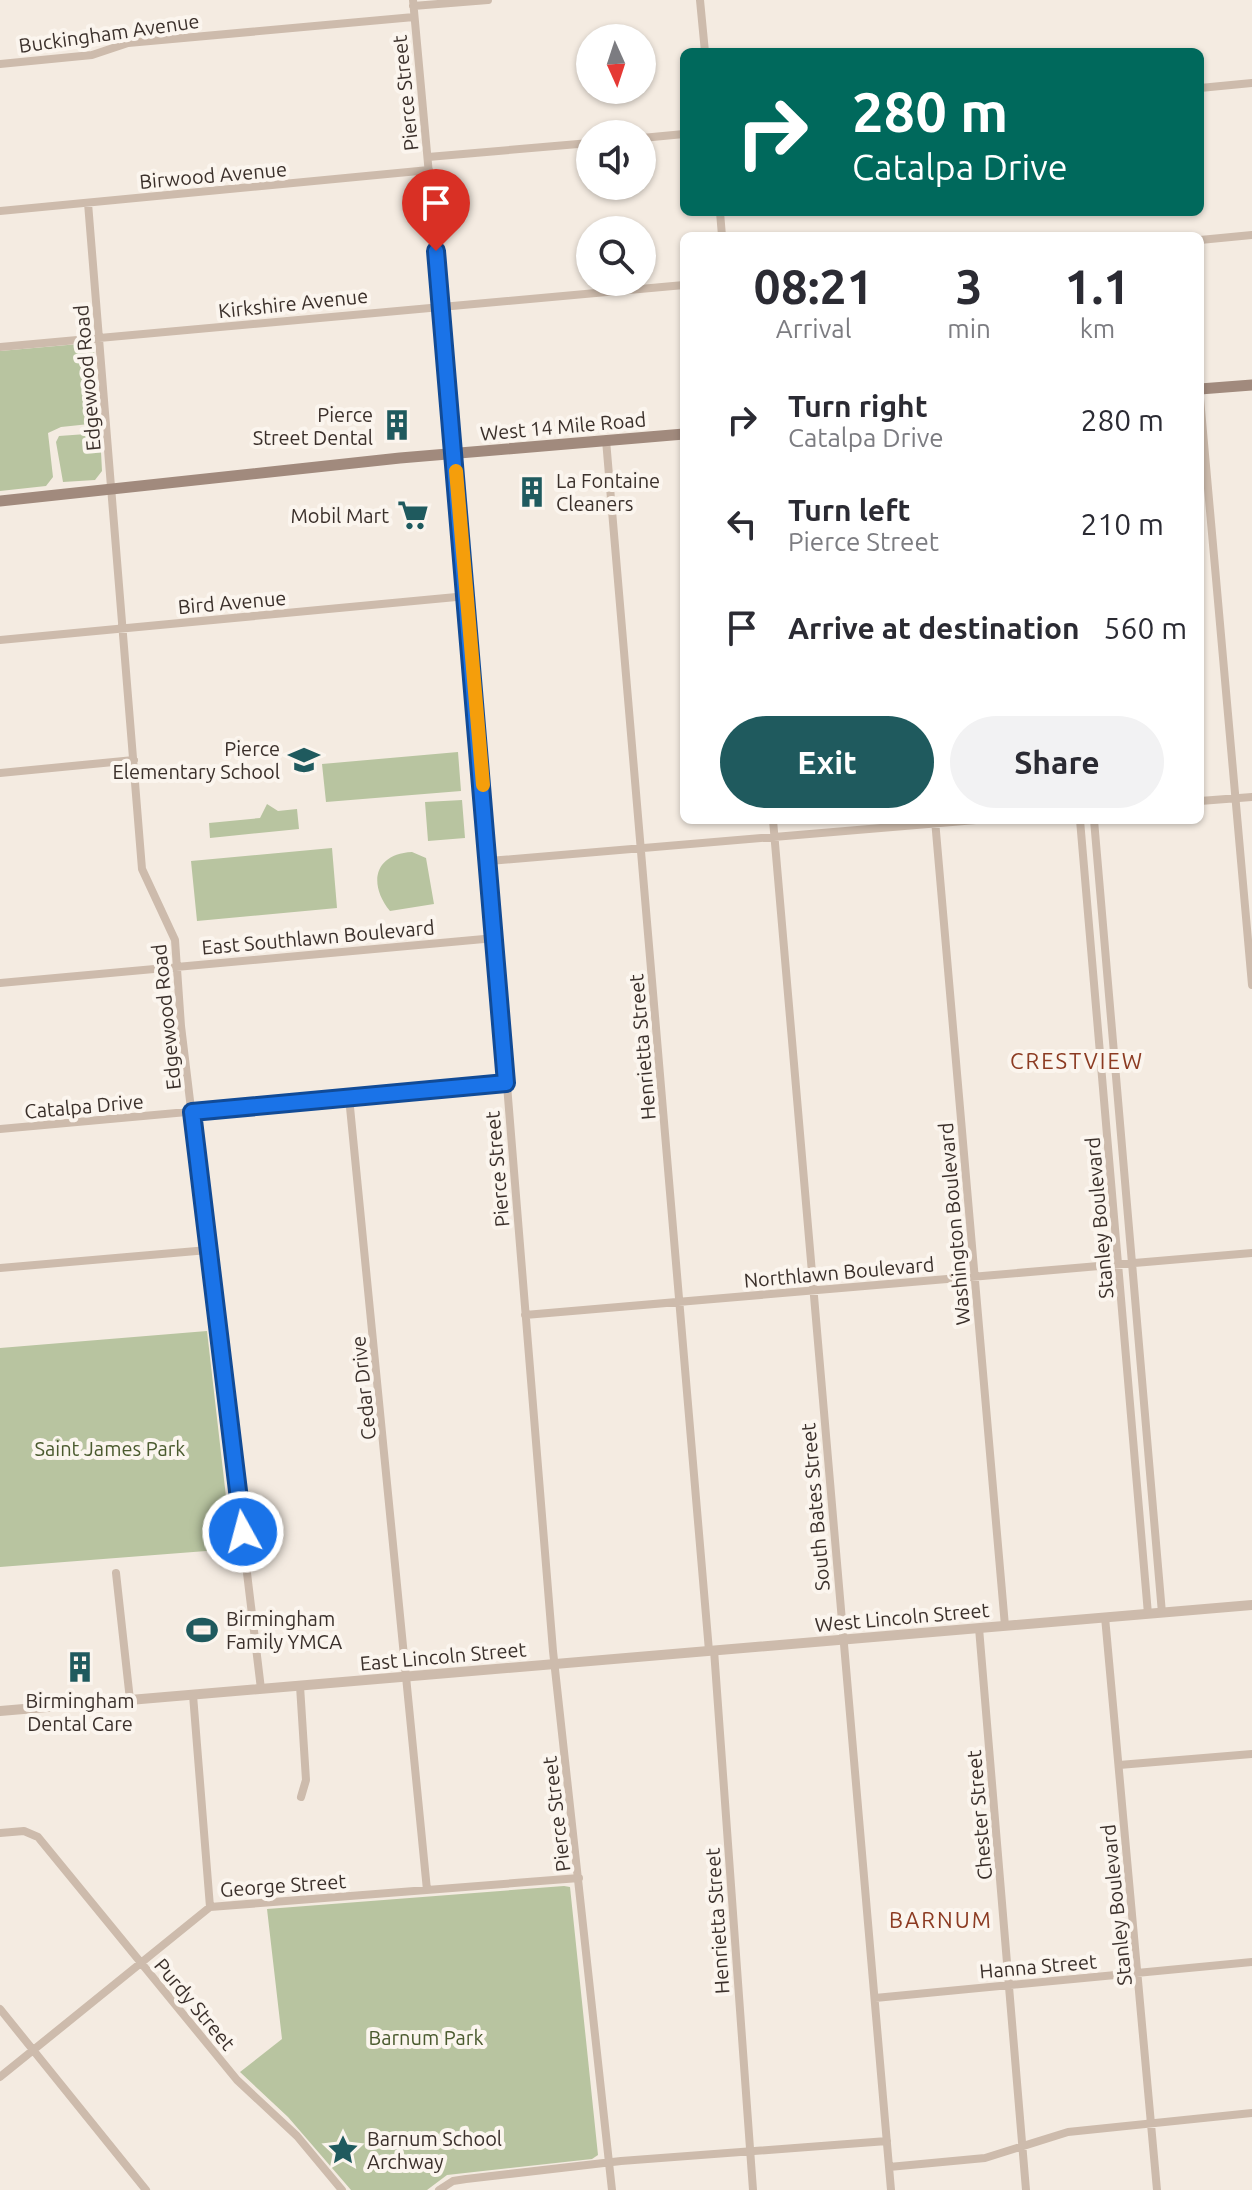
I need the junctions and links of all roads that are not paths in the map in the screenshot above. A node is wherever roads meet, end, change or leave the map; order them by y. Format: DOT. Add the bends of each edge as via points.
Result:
graph roads {
  1 [pos="488,0"];
  2 [pos="700,0"];
  3 [pos="413,3"];
  4 [pos="414,17"];
  5 [pos="705,48"];
  6 [pos="0,64"];
  7 [pos="1252,83"];
  8 [pos="1204,88"];
  9 [pos="680,134"];
  10 [pos="656,137"];
  11 [pos="576,144"];
  12 [pos="428,157"];
  13 [pos="429,170"];
  14 [pos="88,203"];
  15 [pos="0,211"];
  16 [pos="1252,235"];
  17 [pos="1204,240"];
  18 [pos="680,285"];
  19 [pos="441,305"];
  20 [pos="99,338"];
  21 [pos="0,347"];
  22 [pos="1252,385"];
  23 [pos="1204,389"];
  24 [pos="680,434"];
  25 [pos="606,440"];
  26 [pos="1204,444"];
  27 [pos="454,453"];
  28 [pos="111,488"];
  29 [pos="0,501"];
  30 [pos="467,596"];
  31 [pos="123,628"];
  32 [pos="0,640"];
  33 [pos="134,760"];
  34 [pos="0,773"];
  35 [pos="1252,797"];
  36 [pos="1235,798"];
  37 [pos="1204,801"];
  38 [pos="773,824"];
  39 [pos="916,824"];
  40 [pos="936,824"];
  41 [pos="1080,824"];
  42 [pos="1094,824"];
  43 [pos="775,838"];
  44 [pos="641,849"];
  45 [pos="489,861"];
  46 [pos="495,938"];
  47 [pos="177,966"];
  48 [pos="0,983"];
  49 [pos="1252,985"];
  50 [pos="1113,1044"];
  51 [pos="1099,1045"];
  52 [pos="506,1083"];
  53 [pos="349,1097"];
  54 [pos="192,1112"];
  55 [pos="0,1129"];
  56 [pos="208,1250"];
  57 [pos="1252,1253"];
  58 [pos="1132,1263"];
  59 [pos="1119,1264"];
  60 [pos="0,1268"];
  61 [pos="975,1277"];
  62 [pos="814,1291"];
  63 [pos="679,1302"];
  64 [pos="525,1315"];
  65 [pos="1145,1420"];
  66 [pos="1132,1422"];
  67 [pos="116,1573"];
  68 [pos="1252,1605"];
  69 [pos="1162,1613"];
  70 [pos="1148,1614"];
  71 [pos="1105,1617"];
  72 [pos="1005,1626"];
  73 [pos="979,1628"];
  74 [pos="844,1639"];
  75 [pos="711,1650"];
  76 [pos="555,1664"];
  77 [pos="409,1676"];
  78 [pos="300,1686"];
  79 [pos="261,1689"];
  80 [pos="193,1695"];
  81 [pos="130,1700"];
  82 [pos="0,1711"];
  83 [pos="1252,1754"];
  84 [pos="1119,1765"];
  85 [pos="301,1797"];
  86 [pos="0,1833"];
  87 [pos="579,1878"];
  88 [pos="427,1890"];
  89 [pos="210,1907"];
  90 [pos="1252,1962"];
  91 [pos="140,1963"];
  92 [pos="1137,1973"];
  93 [pos="1009,1985"];
  94 [pos="875,1998"];
  95 [pos="0,2009"];
  96 [pos="33,2050"];
  97 [pos="0,2077"];
  98 [pos="1252,2113"];
  99 [pos="1151,2124"];
  100 [pos="887,2141"];
  101 [pos="1023,2147"];
  102 [pos="750,2151"];
  103 [pos="610,2163"];
  104 [pos="889,2167"];
  105 [pos="146,2190"];
  106 [pos="342,2190"];
  107 [pos="439,2190"];
  108 [pos="612,2190"];
  109 [pos="753,2190"];
  110 [pos="891,2190"];
  111 [pos="1026,2190"];
  112 [pos="1157,2190"];
  1 -- 3 [label="street"];
  2 -- 5 [label="street"];
  3 -- 4 [label="street, Pierce Street"];
  4 -- 6 [label="street, Buckingham Avenue" via="128,43 92,55"];
  4 -- 12 [label="street, Pierce Street"];
  7 -- 8 [label="street"];
  9 -- 10 [label="street"];
  11 -- 12 [label="street"];
  12 -- 13 [label="street, Pierce Street"];
  13 -- 14 [label="street, Birwood Avenue"];
  13 -- 19 [label="street, Pierce Street"];
  14 -- 15 [label="street, Birwood Avenue"];
  14 -- 20 [label="street, Edgewood Road"];
  16 -- 17 [label="street"];
  18 -- 19 [label="street, Kirkshire Avenue"];
  19 -- 20 [label="street, Kirkshire Avenue"];
  19 -- 27 [label="street, Pierce Street"];
  20 -- 21 [label="street, Kirkshire Avenue"];
  20 -- 28 [label="street, Edgewood Road"];
  22 -- 23 [label="main road"];
  24 -- 25 [label="main road, West 14 Mile Road"];
  25 -- 27 [label="main road, West 14 Mile Road"];
  25 -- 44 [label="street, Henrietta Street"];
  26 -- 36 [label="street"];
  27 -- 28 [label="main road, West 14 Mile Road"];
  27 -- 30 [label="street, Pierce Street"];
  28 -- 29 [label="main road, West 14 Mile Road"];
  28 -- 31 [label="street, Edgewood Road"];
  30 -- 31 [label="street, Bird Avenue"];
  30 -- 45 [label="street, Pierce Street"];
  31 -- 32 [label="street, Bird Avenue"];
  31 -- 33 [label="street, Edgewood Road"];
  33 -- 34 [label="street"];
  33 -- 47 [label="street, Edgewood Road" via="142,869 171,928"];
  35 -- 36 [label="street"];
  36 -- 37 [label="street"];
  36 -- 49 [label="street"];
  38 -- 43 [label="street, South Bates Street"];
  39 -- 43 [label="street"];
  40 -- 61 [label="street, Washington Boulevard"];
  41 -- 51 [label="street, Stanley Boulevard"];
  42 -- 50 [label="street, Stanley Boulevard"];
  43 -- 44 [label="street"];
  43 -- 62 [label="street, South Bates Street"];
  44 -- 45 [label="street"];
  44 -- 63 [label="street, Henrietta Street"];
  45 -- 46 [label="street, Pierce Street"];
  46 -- 47 [label="street, East Southlawn Boulevard"];
  46 -- 52 [label="street, Pierce Street"];
  47 -- 48 [label="street, East Southlawn Boulevard"];
  47 -- 54 [label="street, Edgewood Road"];
  50 -- 51 [label="street"];
  50 -- 58 [label="street, Stanley Boulevard"];
  51 -- 59 [label="street, Stanley Boulevard"];
  52 -- 53 [label="street, Catalpa Drive"];
  52 -- 64 [label="street, Pierce Street"];
  53 -- 54 [label="street, Catalpa Drive"];
  53 -- 77 [label="street, Cedar Drive"];
  54 -- 55 [label="street, Catalpa Drive"];
  54 -- 56 [label="street, Edgewood Road"];
  56 -- 60 [label="street"];
  56 -- 79 [label="street, Edgewood Road"];
  57 -- 58 [label="street, Northlawn Boulevard"];
  58 -- 59 [label="street, Northlawn Boulevard"];
  58 -- 65 [label="street, Stanley Boulevard"];
  59 -- 61 [label="street, Northlawn Boulevard"];
  59 -- 66 [label="street, Stanley Boulevard"];
  61 -- 62 [label="street, Northlawn Boulevard"];
  61 -- 72 [label="street, Washington Boulevard"];
  62 -- 63 [label="street, Northlawn Boulevard"];
  62 -- 74 [label="street, South Bates Street"];
  63 -- 64 [label="street, Northlawn Boulevard"];
  63 -- 75 [label="street, Henrietta Street"];
  64 -- 76 [label="street, Pierce Street"];
  65 -- 66 [label="street"];
  65 -- 69 [label="street, Stanley Boulevard"];
  66 -- 70 [label="street, Stanley Boulevard"];
  67 -- 81 [label="street"];
  68 -- 69 [label="street, West Lincoln Street"];
  69 -- 70 [label="street, West Lincoln Street"];
  70 -- 71 [label="street, West Lincoln Street"];
  71 -- 72 [label="street, West Lincoln Street"];
  71 -- 84 [label="street, Stanley Boulevard"];
  72 -- 73 [label="street, West Lincoln Street"];
  73 -- 74 [label="street, West Lincoln Street"];
  73 -- 93 [label="street, Chester Street"];
  74 -- 75 [label="street, West Lincoln Street"];
  74 -- 94 [label="street, South Bates Street"];
  75 -- 76 [label="street, West Lincoln Street"];
  75 -- 102 [label="street, Henrietta Street"];
  76 -- 77 [label="street, East Lincoln Street"];
  76 -- 87 [label="street, Pierce Street"];
  77 -- 78 [label="street, East Lincoln Street"];
  77 -- 88 [label="street, Cedar Drive"];
  78 -- 79 [label="street, East Lincoln Street"];
  78 -- 85 [label="street" via="306,1780"];
  79 -- 80 [label="street, East Lincoln Street"];
  80 -- 81 [label="street, East Lincoln Street"];
  80 -- 89 [label="street"];
  81 -- 82 [label="street, East Lincoln Street"];
  83 -- 84 [label="street"];
  84 -- 92 [label="street, Stanley Boulevard"];
  86 -- 91 [label="street, Purdy Street" via="31,1832"];
  87 -- 88 [label="street, George Street"];
  87 -- 103 [label="street, Pierce Street"];
  88 -- 89 [label="street, George Street"];
  89 -- 91 [label="street, George Street"];
  90 -- 92 [label="street, Hanna Street"];
  91 -- 96 [label="street, George Street"];
  91 -- 106 [label="street, Purdy Street" via="237,2080 290,2129"];
  92 -- 93 [label="street, Hanna Street"];
  92 -- 99 [label="street, Stanley Boulevard"];
  93 -- 94 [label="street, Hanna Street"];
  93 -- 101 [label="street, Chester Street"];
  94 -- 100 [label="street, South Bates Street"];
  95 -- 96 [label="street"];
  96 -- 97 [label="street, George Street"];
  96 -- 105 [label="street"];
  98 -- 99 [label="street"];
  99 -- 101 [label="street" via="1055,2134"];
  99 -- 112 [label="street, Stanley Boulevard"];
  100 -- 102 [label="street"];
  100 -- 104 [label="street, South Bates Street"];
  101 -- 104 [label="street" via="985,2158"];
  101 -- 111 [label="street, Chester Street"];
  102 -- 103 [label="street"];
  102 -- 109 [label="street, Henrietta Street"];
  103 -- 107 [label="street" via="453,2181"];
  103 -- 108 [label="street, Pierce Street"];
  104 -- 110 [label="street, South Bates Street"];
}
